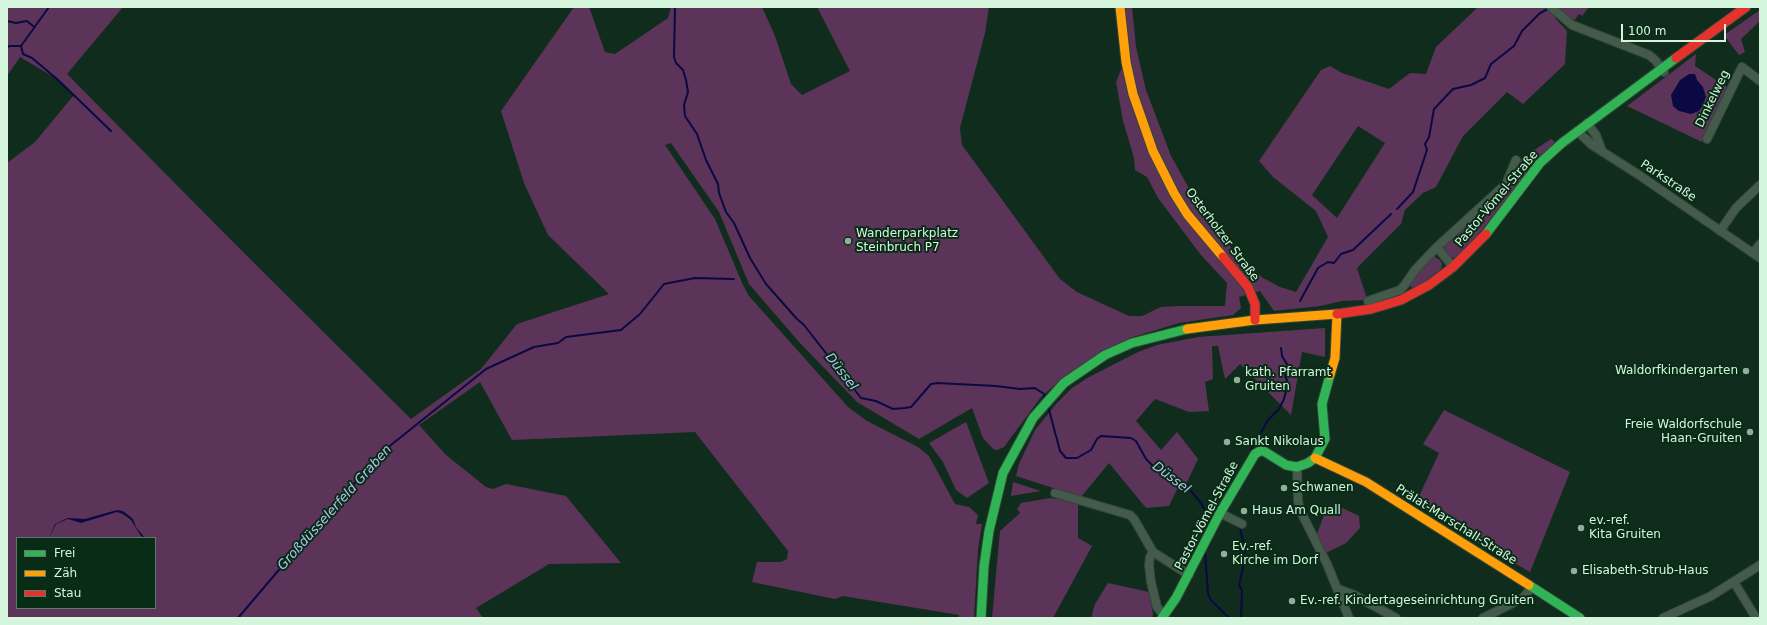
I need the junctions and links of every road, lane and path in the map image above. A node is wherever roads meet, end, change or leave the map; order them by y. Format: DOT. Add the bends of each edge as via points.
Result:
graph roads {
  1 [pos="1120,7"];
  2 [pos="1746,7"];
  3 [pos="1554,10"];
  4 [pos="1662,71"];
  5 [pos="1760,81"];
  6 [pos="1587,123"];
  7 [pos="1577,131"];
  8 [pos="1707,139"];
  9 [pos="1602,151"];
  10 [pos="1516,160"];
  11 [pos="1760,185"];
  12 [pos="1720,231"];
  13 [pos="1760,244"];
  14 [pos="1437,247"];
  15 [pos="1757,255"];
  16 [pos="1453,267"];
  17 [pos="1368,301"];
  18 [pos="1337,314"];
  19 [pos="1255,320"];
  20 [pos="1315,458"];
  21 [pos="1297,467"];
  22 [pos="1055,494"];
  23 [pos="1220,513"];
  24 [pos="1242,524"];
  25 [pos="1153,552"];
  26 [pos="1760,565"];
  27 [pos="1189,575"];
  28 [pos="1734,582"];
  29 [pos="1532,587"];
  30 [pos="1338,589"];
  31 [pos="1163,617"];
  32 [pos="981,618"];
  33 [pos="1349,618"];
  34 [pos="1396,618"];
  35 [pos="1483,618"];
  36 [pos="1580,618"];
  37 [pos="1663,618"];
  38 [pos="1756,618"];
  1 -- 19 [label="main road, Osterholzer Straße" via="1131,88 1153,151 1187,214 1248,287 1255,304"];
  2 -- 4 [label="main road, Pastor-Vömel-Straße"];
  3 -- 4 [label="street" via="1572,25 1649,55"];
  4 -- 6 [label="main road, Pastor-Vömel-Straße"];
  5 -- 8 [label="street, Dinkelweg" via="1742,68"];
  6 -- 7 [label="main road, Pastor-Vömel-Straße"];
  6 -- 9 [label="street" via="1596,135"];
  7 -- 9 [label="street, Parkstraße"];
  7 -- 16 [label="main road, Pastor-Vömel-Straße" via="1540,163 1482,239"];
  9 -- 12 [label="street, Parkstraße"];
  10 -- 14 [label="street, Pastor-Vömel-Straße" via="1506,184"];
  11 -- 12 [label="street" via="1736,208"];
  12 -- 15 [label="street, Parkstraße"];
  13 -- 15 [label="street, Parkstraße"];
  14 -- 16 [label="street, Pastor-Vömel-Straße"];
  14 -- 17 [label="street, Pastor-Vömel-Straße" via="1400,290"];
  16 -- 18 [label="main road, Pastor-Vömel-Straße" via="1429,285 1401,300 1371,309"];
  18 -- 19 [label="main road, Pastor-Vömel-Straße"];
  18 -- 20 [label="main road" via="1335,358 1322,404 1324,438"];
  19 -- 32 [label="main road, Pastor-Vömel-Straße" via="1180,330 1132,343 1105,355 1081,370 1051,397 1033,418 1010,458 998,492 988,538"];
  20 -- 21 [label="main road"];
  20 -- 29 [label="main road, Prälat-Marschall-Straße" via="1366,482"];
  21 -- 23 [label="main road, Pastor-Vömel-Straße" via="1286,465 1262,450 1258,451"];
  21 -- 30 [label="street" via="1300,510"];
  22 -- 25 [label="street" via="1130,515"];
  23 -- 24 [label="street"];
  23 -- 27 [label="main road, Pastor-Vömel-Straße"];
  25 -- 27 [label="street"];
  25 -- 31 [label="street" via="1149,565 1151,582 1157,606"];
  26 -- 28 [label="street"];
  27 -- 31 [label="main road, Pastor-Vömel-Straße"];
  28 -- 37 [label="street" via="1711,596"];
  28 -- 38 [label="street"];
  29 -- 35 [label="street" via="1523,598"];
  29 -- 36 [label="main road, Prälat-Marschall-Straße"];
  30 -- 33 [label="street"];
  30 -- 34 [label="street"];
}
